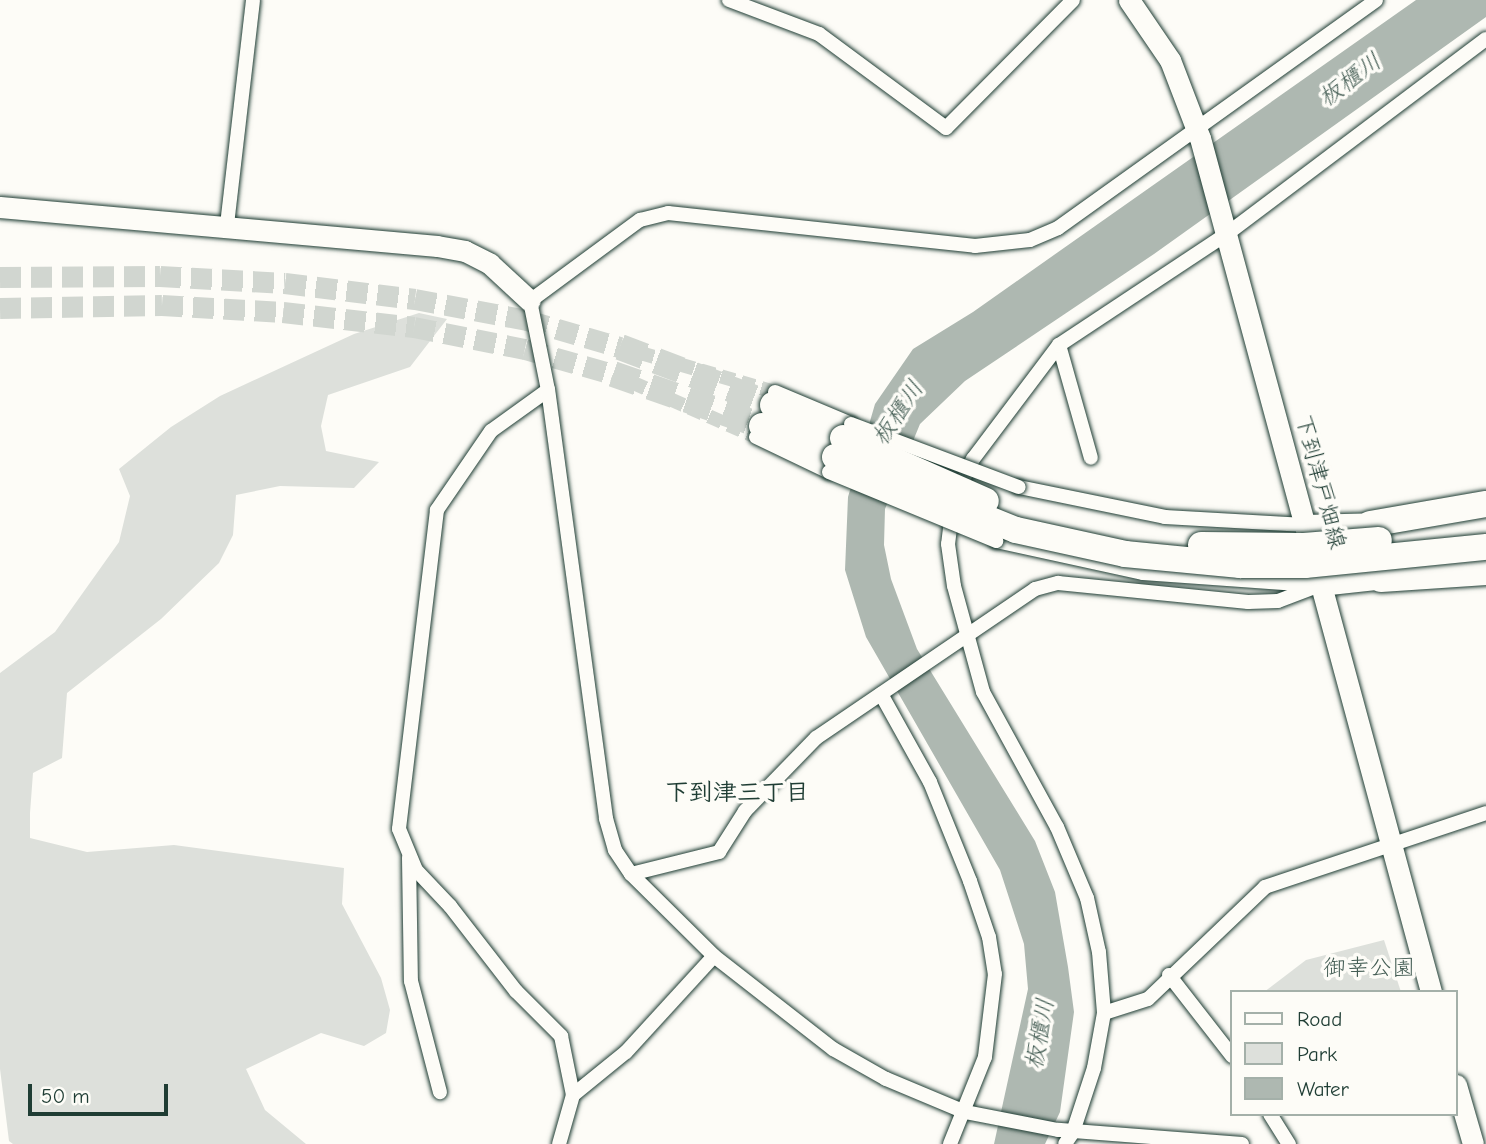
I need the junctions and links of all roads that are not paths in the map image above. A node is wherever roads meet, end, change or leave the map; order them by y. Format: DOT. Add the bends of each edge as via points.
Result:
graph roads {
  1 [pos="253,0"];
  2 [pos="729,0"];
  3 [pos="1073,0"];
  4 [pos="1129,0"];
  5 [pos="1376,0"];
  6 [pos="1486,39"];
  7 [pos="1199,132"];
  8 [pos="0,207"];
  9 [pos="227,225"];
  10 [pos="1224,225"];
  11 [pos="530,301"];
  12 [pos="1059,345"];
  13 [pos="548,390"];
  14 [pos="766,415"];
  15 [pos="840,448"];
  16 [pos="1091,458"];
  17 [pos="1486,504"];
  18 [pos="1486,513"];
  19 [pos="1370,524"];
  20 [pos="1305,525"];
  21 [pos="1486,529"];
  22 [pos="1486,547"];
  23 [pos="1486,563"];
  24 [pos="1486,572"];
  25 [pos="1381,579"];
  26 [pos="1321,585"];
  27 [pos="966,639"];
  28 [pos="881,694"];
  29 [pos="1486,813"];
  30 [pos="1390,843"];
  31 [pos="409,853"];
  32 [pos="631,874"];
  33 [pos="715,957"];
  34 [pos="1169,975"];
  35 [pos="1430,990"];
  36 [pos="1104,1013"];
  37 [pos="1230,1053"];
  38 [pos="440,1092"];
  39 [pos="1458,1092"];
  40 [pos="573,1095"];
  41 [pos="965,1112"];
  42 [pos="1271,1116"];
  43 [pos="1066,1135"];
  44 [pos="559,1144"];
  45 [pos="950,1144"];
  46 [pos="1242,1144"];
  47 [pos="1289,1144"];
  48 [pos="1473,1144"];
  1 -- 9 [label="street"];
  2 -- 3 [label="street" via="819,34 946,128"];
  4 -- 7 [label="main road, 下到津戸畑線" via="1170,61"];
  5 -- 7 [label="street"];
  6 -- 10 [label="street"];
  7 -- 10 [label="main road, 下到津戸畑線"];
  7 -- 11 [label="street" via="1058,228 1030,240 975,246 668,213 640,220"];
  8 -- 9 [label="main road"];
  9 -- 11 [label="main road" via="465,251 490,264"];
  10 -- 12 [label="street"];
  10 -- 20 [label="main road, 下到津戸畑線"];
  11 -- 13 [label="street"];
  12 -- 16 [label="street"];
  12 -- 27 [label="street" via="973,459 953,503 948,544"];
  13 -- 31 [label="street" via="491,431 437,510 400,828"];
  13 -- 32 [label="street" via="606,818 615,850"];
  14 -- 15 [label="highway"];
  14 -- 15 [label="street"];
  15 -- 20 [label="street, bridge" via="1165,517"];
  15 -- 21 [label="highway, bridge" via="1009,509 1129,536 1268,547"];
  15 -- 22 [label="highway, bridge" via="1005,526 1125,554 1240,565 1305,565"];
  15 -- 26 [label="street, bridge" via="996,541 1143,573"];
  17 -- 19 [label="highway"];
  18 -- 19 [label="main road"];
  19 -- 20 [label="main road"];
  20 -- 26 [label="main road, 下到津戸畑線"];
  23 -- 25 [label="main road"];
  24 -- 25 [label="highway"];
  25 -- 26 [label="main road"];
  26 -- 27 [label="street" via="1279,601 1248,602 1058,583 1035,589"];
  26 -- 30 [label="main road, 下到津戸畑線"];
  27 -- 28 [label="street"];
  27 -- 36 [label="street" via="983,692 1057,827 1087,898 1099,952"];
  28 -- 32 [label="street" via="816,738 745,811 719,852"];
  28 -- 41 [label="street" via="930,782 989,937 995,974 992,1017 985,1057"];
  29 -- 30 [label="street"];
  30 -- 34 [label="street" via="1265,887"];
  30 -- 35 [label="main road, 下到津戸畑線"];
  31 -- 38 [label="street" via="411,981"];
  31 -- 40 [label="street" via="416,870 450,906 470,937 561,1036"];
  32 -- 33 [label="street"];
  33 -- 40 [label="street" via="626,1052"];
  33 -- 41 [label="street" via="833,1049 886,1079"];
  34 -- 36 [label="street" via="1148,999"];
  34 -- 37 [label="street"];
  36 -- 43 [label="street" via="1094,1068"];
  39 -- 48 [label="main road"];
  40 -- 44 [label="street"];
  41 -- 43 [label="street"];
  41 -- 45 [label="street"];
  42 -- 47 [label="street"];
  43 -- 46 [label="street"];
}
